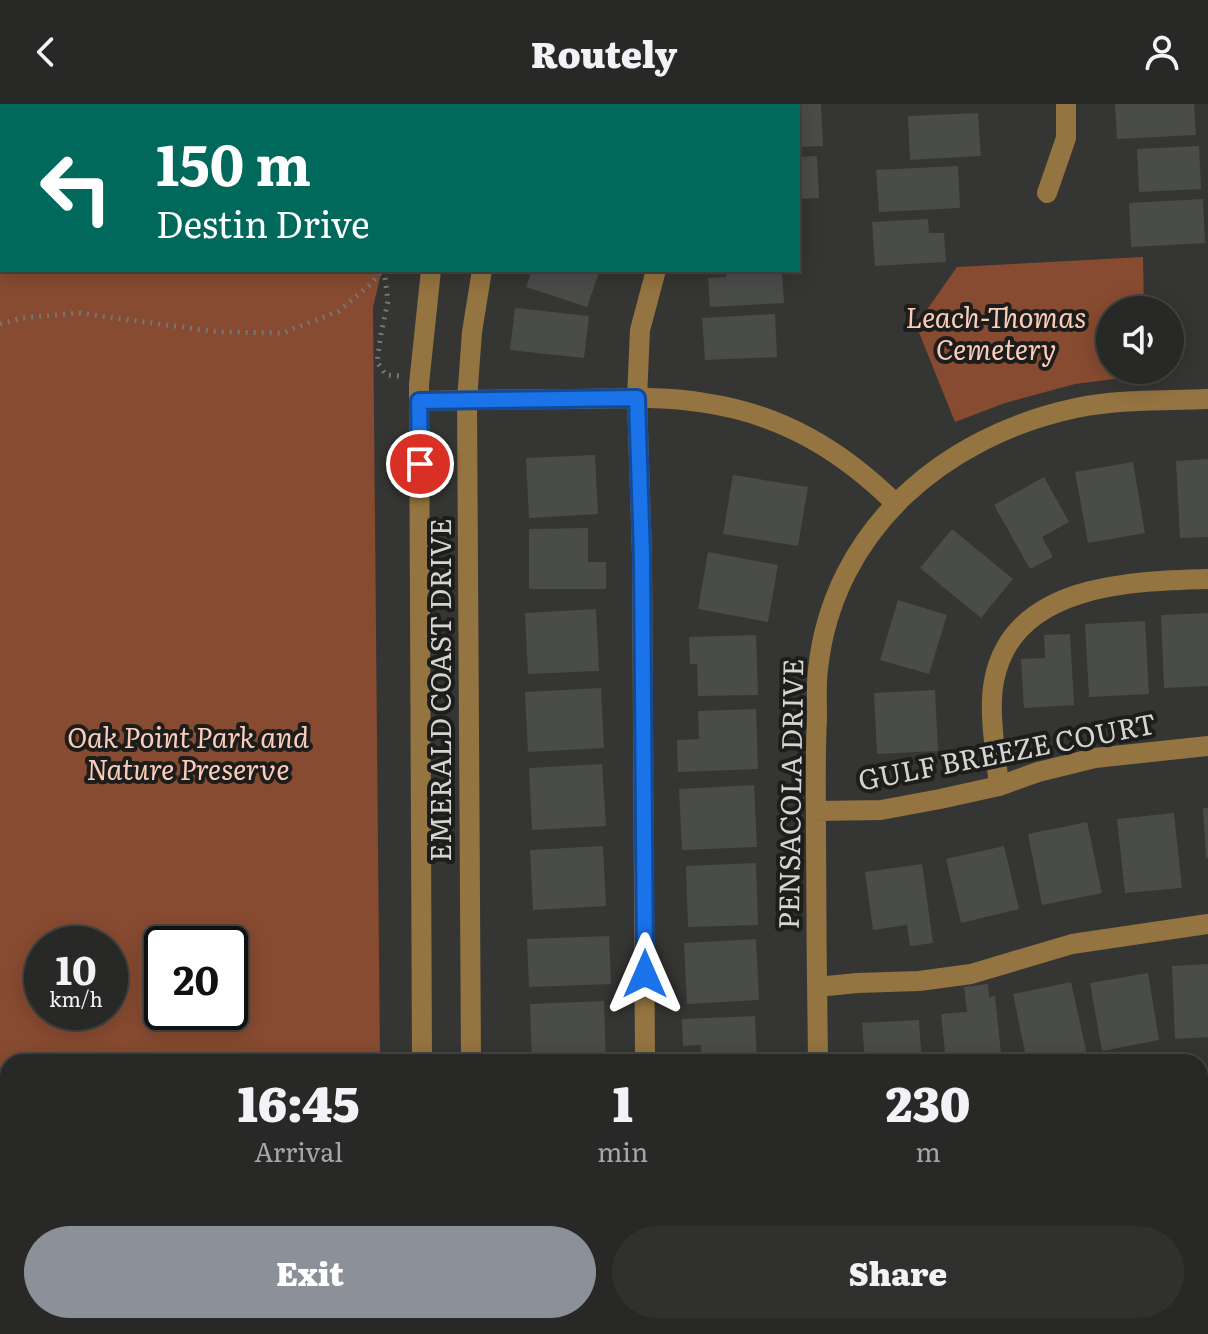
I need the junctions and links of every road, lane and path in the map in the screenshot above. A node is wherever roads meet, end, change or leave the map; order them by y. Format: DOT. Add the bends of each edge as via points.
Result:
graph roads {
  1 [pos="1066,104"];
  2 [pos="1047,193"];
  3 [pos="380,272"];
  4 [pos="431,272"];
  5 [pos="482,272"];
  6 [pos="655,272"];
  7 [pos="0,324"];
  8 [pos="637,398"];
  9 [pos="1208,399"];
  10 [pos="467,400"];
  11 [pos="419,401"];
  12 [pos="895,503"];
  13 [pos="1208,579"];
  14 [pos="1208,746"];
  15 [pos="999,786"];
  16 [pos="816,811"];
  17 [pos="1208,924"];
  18 [pos="817,987"];
  19 [pos="422,1054"];
  20 [pos="471,1054"];
  21 [pos="645,1054"];
  22 [pos="818,1054"];
  1 -- 2 [label="street" via="1066,138"];
  3 -- 7 [label="path" via="339,311 283,333 218,332 79,313"];
  4 -- 11 [label="street, EMERALD COAST DRIVE"];
  5 -- 10 [label="street, EMERALD COAST DRIVE"];
  6 -- 8 [label="street" via="640,330"];
  8 -- 10 [label="street"];
  8 -- 12 [label="street" via="704,402 781,424 842,457"];
  8 -- 21 [label="street"];
  9 -- 12 [label="street, PENSACOLA DRIVE" via="1108,403 1048,415 964,450"];
  10 -- 11 [label="street"];
  10 -- 20 [label="street, EMERALD COAST DRIVE"];
  11 -- 19 [label="street, EMERALD COAST DRIVE"];
  12 -- 16 [label="street, PENSACOLA DRIVE" via="853,562 823,640"];
  13 -- 15 [label="street" via="1084,592 1029,618 1010,641 993,685"];
  14 -- 15 [label="street, GULF BREEZE COURT" via="1095,758"];
  15 -- 16 [label="street, GULF BREEZE COURT" via="881,810"];
  16 -- 18 [label="street, PENSACOLA DRIVE"];
  17 -- 18 [label="street" via="1072,944 971,974"];
  18 -- 22 [label="street, PENSACOLA DRIVE"];
}
